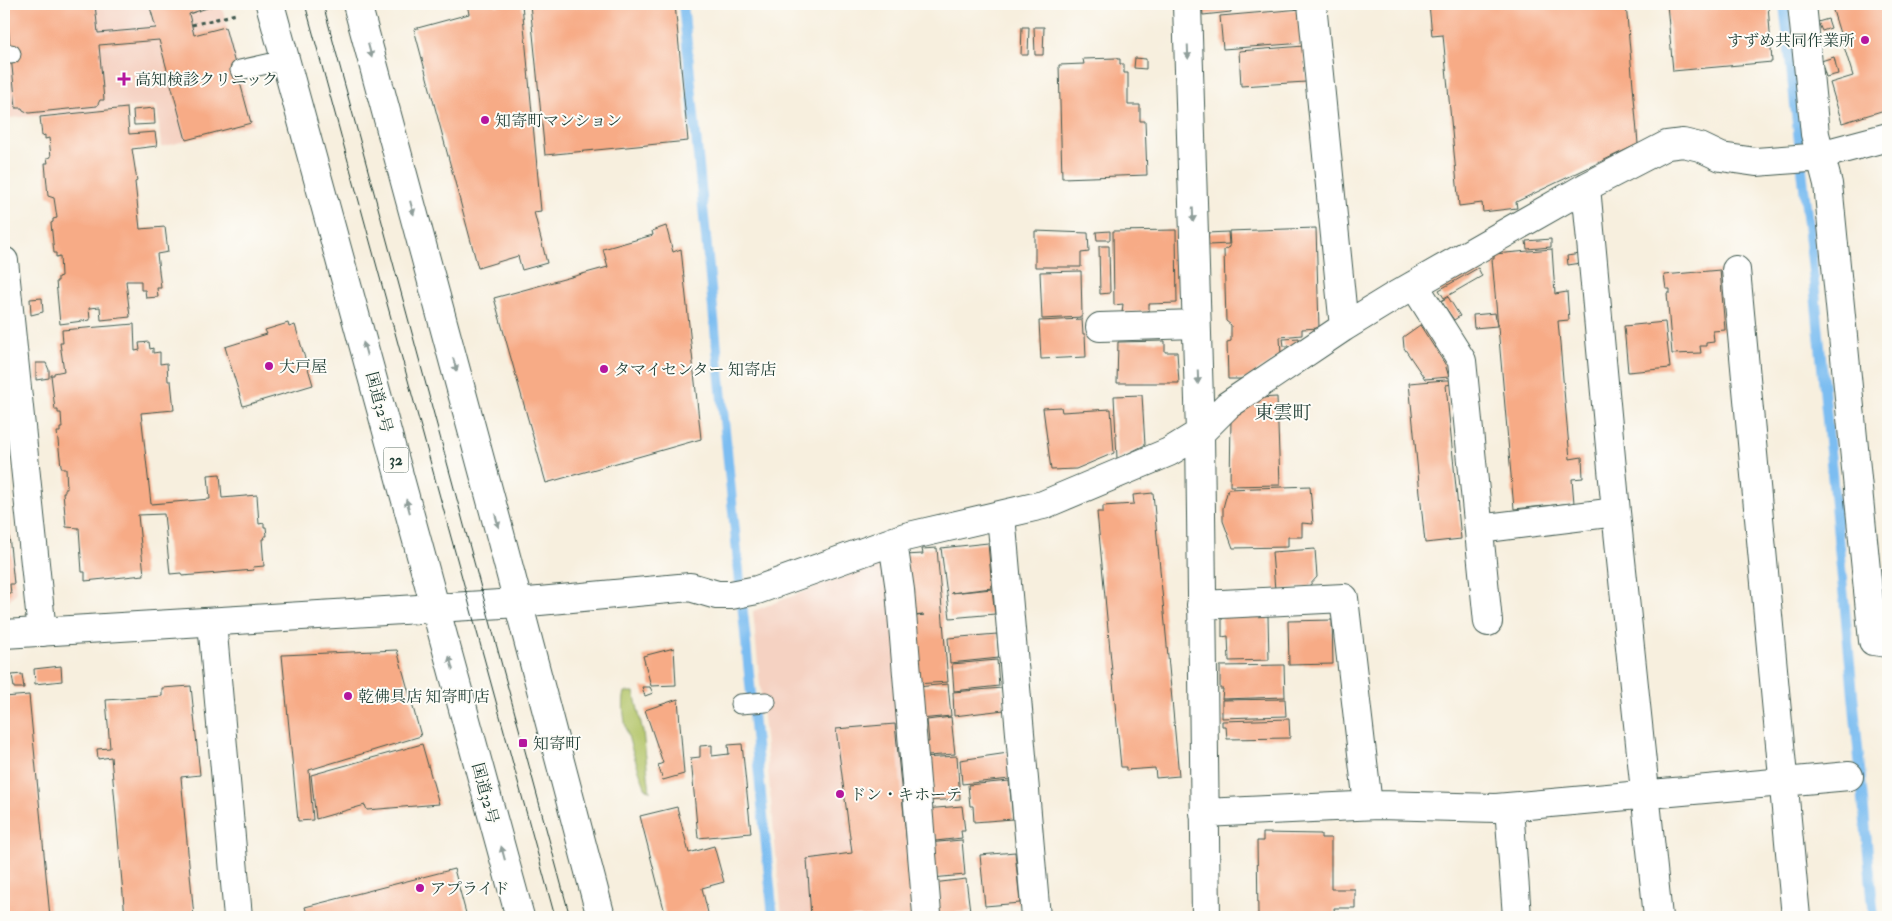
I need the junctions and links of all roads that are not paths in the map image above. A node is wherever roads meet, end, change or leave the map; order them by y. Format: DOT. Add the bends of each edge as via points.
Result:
graph roads {
  1 [pos="270,4"];
  2 [pos="357,4"];
  3 [pos="1187,4"];
  4 [pos="1312,4"];
  5 [pos="1802,4"];
  6 [pos="286,60"];
  7 [pos="240,70"];
  8 [pos="1888,137"];
  9 [pos="1806,157"];
  10 [pos="1586,187"];
  11 [pos="4,261"];
  12 [pos="1736,270"];
  13 [pos="1414,286"];
  14 [pos="1196,324"];
  15 [pos="1100,327"];
  16 [pos="1344,327"];
  17 [pos="1200,433"];
  18 [pos="1616,512"];
  19 [pos="1001,515"];
  20 [pos="1478,529"];
  21 [pos="893,542"];
  22 [pos="518,603"];
  23 [pos="1201,605"];
  24 [pos="437,609"];
  25 [pos="212,622"];
  26 [pos="1488,622"];
  27 [pos="42,632"];
  28 [pos="4,634"];
  29 [pos="1888,643"];
  30 [pos="766,702"];
  31 [pos="740,704"];
  32 [pos="1849,776"];
  33 [pos="1784,781"];
  34 [pos="1644,795"];
  35 [pos="1368,805"];
  36 [pos="1509,807"];
  37 [pos="1204,814"];
  38 [pos="927,914"];
  39 [pos="238,917"];
  40 [pos="520,917"];
  41 [pos="601,917"];
  42 [pos="1036,917"];
  43 [pos="1206,917"];
  44 [pos="1517,917"];
  45 [pos="1658,917"];
  46 [pos="1796,917"];
  1 -- 6 [label="main road, 国道32号 / 32"];
  2 -- 22 [label="main road, one-way"];
  3 -- 14 [label="main road, one-way"];
  4 -- 16 [label="main road"];
  5 -- 9 [label="main road" via="1815,134"];
  6 -- 7 [label="lane"];
  24 -- 6 [label="main road, 国道32号 / 32, one-way"];
  8 -- 9 [label="main road"];
  9 -- 10 [label="main road" via="1756,162 1721,157 1683,143 1667,145"];
  9 -- 29 [label="main road" via="1828,184 1873,641"];
  10 -- 13 [label="main road"];
  10 -- 18 [label="main road"];
  11 -- 27 [label="main road"];
  12 -- 33 [label="main road"];
  13 -- 16 [label="main road"];
  13 -- 20 [label="main road" via="1462,362"];
  14 -- 15 [label="main road"];
  14 -- 17 [label="main road, one-way"];
  16 -- 17 [label="main road" via="1228,405"];
  17 -- 19 [label="main road" via="1169,452 1042,505"];
  17 -- 23 [label="main road"];
  18 -- 20 [label="main road"];
  18 -- 34 [label="main road"];
  19 -- 21 [label="main road"];
  19 -- 42 [label="main road"];
  20 -- 26 [label="main road"];
  21 -- 22 [label="main road" via="744,592 717,595 690,587"];
  21 -- 38 [label="main road" via="900,590"];
  22 -- 24 [label="main road"];
  22 -- 41 [label="main road"];
  23 -- 35 [label="main road" via="1344,598"];
  23 -- 37 [label="main road"];
  24 -- 25 [label="main road"];
  40 -- 24 [label="main road, 国道32号 / 32, one-way"];
  25 -- 27 [label="main road"];
  25 -- 39 [label="main road"];
  27 -- 28 [label="main road"];
  30 -- 31 [label="lane"];
  32 -- 33 [label="main road"];
  33 -- 34 [label="main road"];
  33 -- 46 [label="main road"];
  34 -- 36 [label="main road"];
  34 -- 45 [label="main road"];
  35 -- 36 [label="main road"];
  35 -- 37 [label="main road"];
  36 -- 44 [label="main road"];
  37 -- 43 [label="main road"];
}
